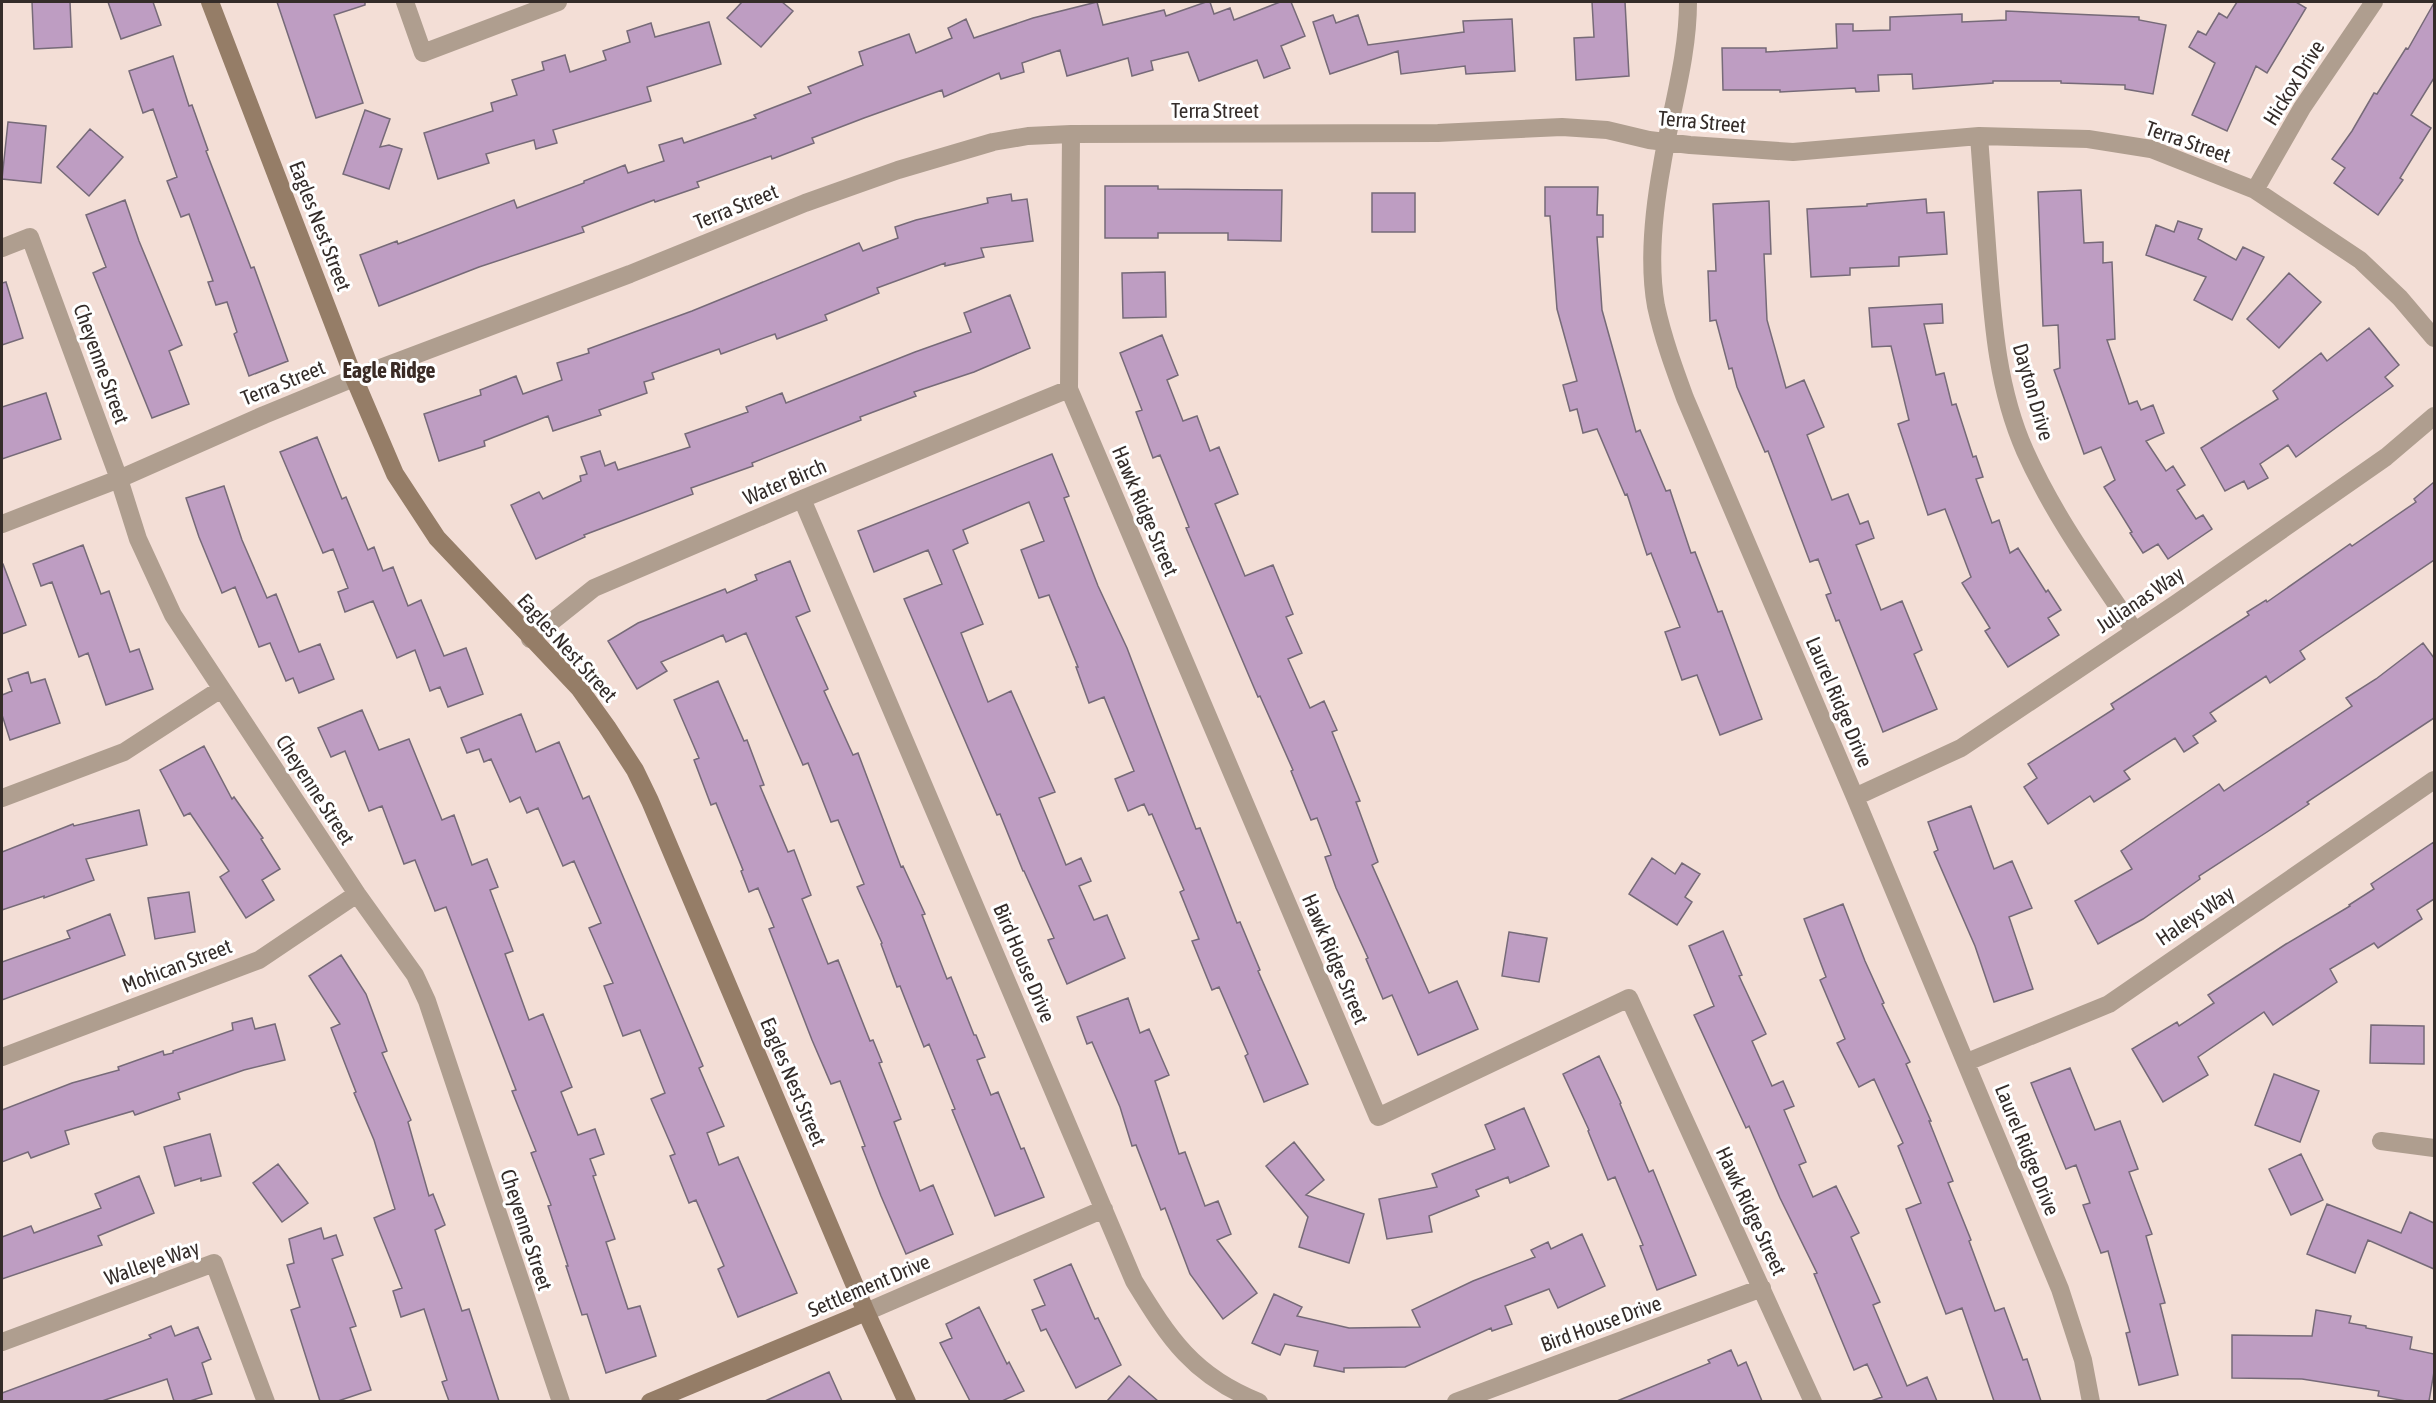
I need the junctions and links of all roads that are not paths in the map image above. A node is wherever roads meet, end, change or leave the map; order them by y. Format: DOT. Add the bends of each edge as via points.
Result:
graph roads {
  1 [pos="210,2"];
  2 [pos="405,2"];
  3 [pos="558,2"];
  4 [pos="1688,2"];
  5 [pos="2374,2"];
  6 [pos="1071,134"];
  7 [pos="1980,136"];
  8 [pos="1667,142"];
  9 [pos="2255,190"];
  10 [pos="2,248"];
  11 [pos="2434,338"];
  12 [pos="354,378"];
  13 [pos="1069,389"];
  14 [pos="2434,416"];
  15 [pos="119,479"];
  16 [pos="802,499"];
  17 [pos="2,524"];
  18 [pos="2134,630"];
  19 [pos="530,639"];
  20 [pos="221,689"];
  21 [pos="2434,780"];
  22 [pos="1856,797"];
  23 [pos="2,798"];
  24 [pos="357,894"];
  25 [pos="2,1057"];
  26 [pos="1967,1062"];
  27 [pos="2381,1141"];
  28 [pos="2434,1148"];
  29 [pos="1104,1209"];
  30 [pos="1762,1288"];
  31 [pos="866,1312"];
  32 [pos="2,1342"];
  33 [pos="266,1401"];
  34 [pos="561,1401"];
  35 [pos="650,1401"];
  36 [pos="907,1401"];
  37 [pos="1259,1401"];
  38 [pos="1456,1401"];
  39 [pos="1813,1401"];
  40 [pos="2091,1401"];
  1 -- 12 [label="street, Eagles Nest Street"];
  2 -- 3 [label="street" via="423,53"];
  4 -- 8 [label="street, Laurel Ridge Drive" via="1688,25"];
  5 -- 9 [label="street, Hickox Drive" via="2302,108"];
  6 -- 8 [label="street, Terra Street" via="1438,133 1562,127 1607,130"];
  6 -- 12 [label="street, Terra Street" via="993,142 898,170"];
  6 -- 13 [label="street, Hawk Ridge Street"];
  7 -- 8 [label="street, Terra Street" via="1793,152"];
  7 -- 9 [label="street, Terra Street" via="2088,139 2151,149"];
  7 -- 18 [label="street, Dayton Drive" via="1993,328 2010,409 2024,450 2054,510"];
  8 -- 22 [label="street, Laurel Ridge Drive" via="1653,264 1665,345"];
  9 -- 11 [label="street, Terra Street" via="2360,260"];
  10 -- 15 [label="street, Cheyenne Street" via="30,237"];
  12 -- 15 [label="street, Terra Street"];
  12 -- 19 [label="street, Eagles Nest Street" via="395,474 415,507 443,545"];
  13 -- 16 [label="street, Water Birch"];
  13 -- 30 [label="street, Hawk Ridge Street" via="1378,1117 1629,998"];
  14 -- 18 [label="street, Julianas Way" via="2386,457"];
  15 -- 17 [label="street, Terra Street"];
  15 -- 20 [label="street, Cheyenne Street" via="148,564 173,615"];
  16 -- 19 [label="street, Water Birch" via="594,588"];
  16 -- 29 [label="street, Bird House Drive"];
  18 -- 22 [label="street, Julianas Way" via="1961,748"];
  19 -- 31 [label="street, Eagles Nest Street" via="579,688 635,770"];
  20 -- 23 [label="street" via="124,752"];
  20 -- 24 [label="street, Cheyenne Street"];
  21 -- 26 [label="street, Haleys Way" via="2109,1004"];
  22 -- 26 [label="street, Laurel Ridge Drive"];
  24 -- 25 [label="street, Mohican Street" via="258,960"];
  24 -- 34 [label="street, Cheyenne Street" via="415,975 427,1002"];
  26 -- 40 [label="street, Laurel Ridge Drive" via="2060,1289 2083,1360"];
  27 -- 28 [label="street"];
  29 -- 31 [label="street, Settlement Drive"];
  29 -- 37 [label="street, Bird House Drive" via="1134,1281 1184,1354 1216,1380"];
  30 -- 38 [label="street, Bird House Drive"];
  30 -- 39 [label="street, Hawk Ridge Street"];
  31 -- 35 [label="street, Settlement Drive"];
  31 -- 36 [label="street, Eagles Nest Street"];
  32 -- 33 [label="street, Walleye Way" via="214,1263"];
}
